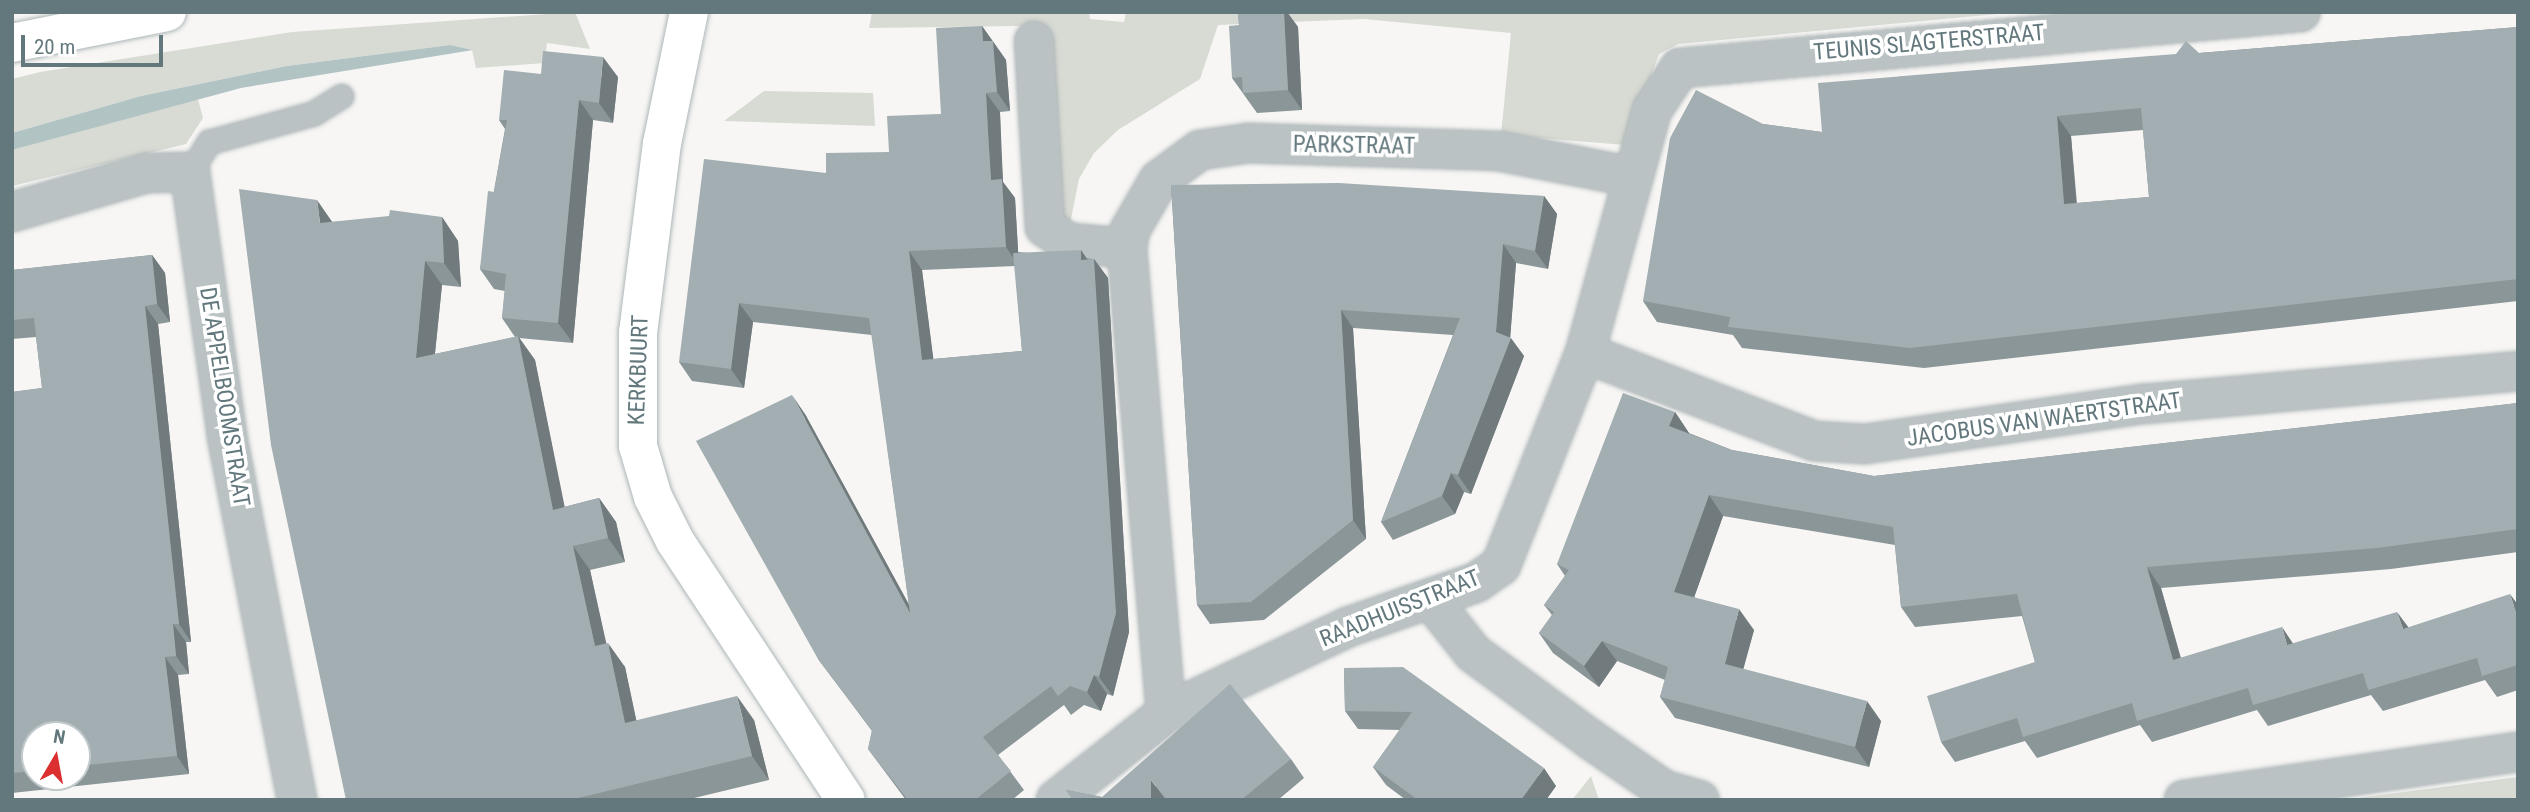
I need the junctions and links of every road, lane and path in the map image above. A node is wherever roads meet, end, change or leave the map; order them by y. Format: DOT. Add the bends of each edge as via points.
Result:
graph roads {
  1 [pos="167,12"];
  2 [pos="689,12"];
  3 [pos="2300,12"];
  4 [pos="1034,41"];
  5 [pos="12,43"];
  6 [pos="341,96"];
  7 [pos="190,172"];
  8 [pos="1633,177"];
  9 [pos="12,212"];
  10 [pos="1127,248"];
  11 [pos="1586,353"];
  12 [pos="2518,371"];
  13 [pos="1432,601"];
  14 [pos="1166,713"];
  15 [pos="2518,752"];
  16 [pos="297,800"];
  17 [pos="846,800"];
  18 [pos="1056,800"];
  19 [pos="1700,800"];
  20 [pos="2184,800"];
  1 -- 5 [label="street"];
  2 -- 17 [label="street, KERKBUURT" via="662,143 638,332 638,446 676,541"];
  3 -- 8 [label="street, TEUNIS SLAGTERSTRAAT" via="1693,63 1679,68 1659,91"];
  4 -- 10 [label="street" via="1045,227 1069,243"];
  6 -- 7 [label="lane" via="314,113 209,142"];
  7 -- 9 [label="street" via="146,173"];
  7 -- 16 [label="street, DE APPELBOOMSTRAAT" via="227,436"];
  8 -- 10 [label="street, PARKSTRAAT" via="1499,150 1222,145 1200,150 1159,180 1134,221"];
  8 -- 11 [label="street, RAADHUISSTRAAT"];
  10 -- 14 [label="street, PARKSTRAAT"];
  11 -- 12 [label="street, JACOBUS VAN WAERTSTRAAT" via="1814,441 1865,444 2144,404"];
  11 -- 13 [label="street, RAADHUISSTRAAT" via="1501,565"];
  13 -- 14 [label="street, RAADHUISSTRAAT" via="1348,627"];
  13 -- 19 [label="street" via="1473,653 1664,790"];
  14 -- 18 [label="street, RAADHUISSTRAAT"];
  15 -- 20 [label="street"];
}
